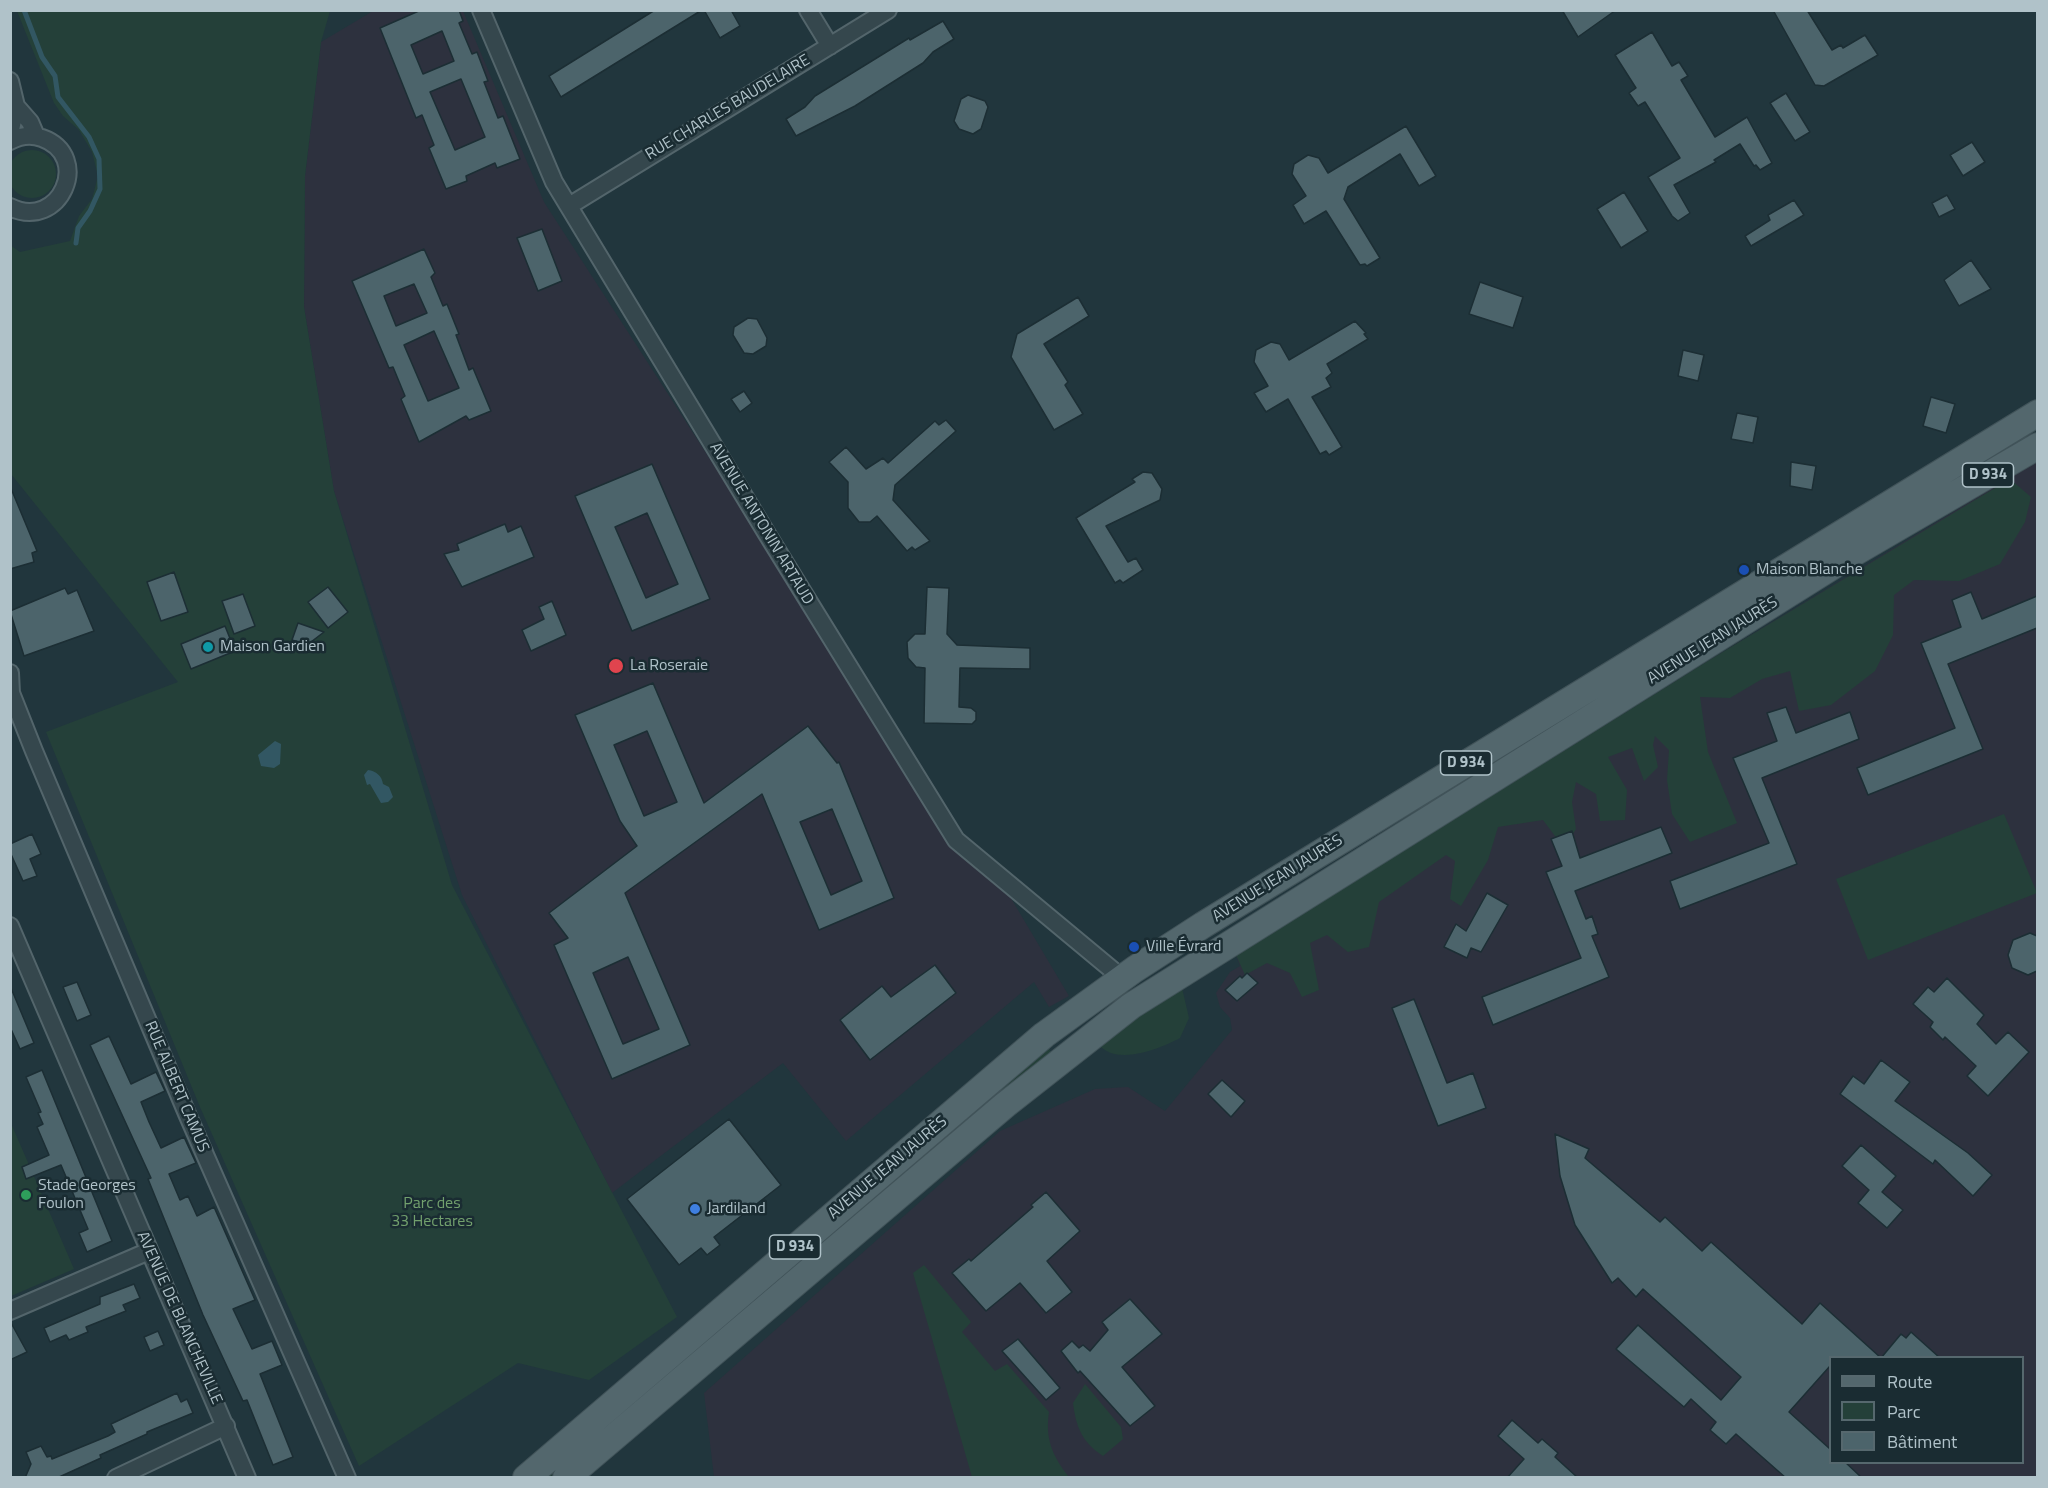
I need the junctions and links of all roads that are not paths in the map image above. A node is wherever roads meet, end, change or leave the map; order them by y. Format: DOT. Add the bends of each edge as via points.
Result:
graph roads {
  1 [pos="480,10"];
  2 [pos="808,10"];
  3 [pos="888,10"];
  4 [pos="830,46"];
  5 [pos="10,81"];
  6 [pos="16,106"];
  7 [pos="10,134"];
  8 [pos="36,136"];
  9 [pos="10,141"];
  10 [pos="569,206"];
  11 [pos="10,207"];
  12 [pos="2037,413"];
  13 [pos="2037,446"];
  14 [pos="10,673"];
  15 [pos="11,693"];
  16 [pos="10,926"];
  17 [pos="1122,978"];
  18 [pos="149,1251"];
  19 [pos="10,1311"];
  20 [pos="226,1426"];
  21 [pos="116,1478"];
  22 [pos="247,1478"];
  23 [pos="347,1478"];
  24 [pos="526,1478"];
  25 [pos="566,1478"];
  1 -- 10 [label="street, AVENUE ANTONIN ARTAUD"];
  2 -- 4 [label="street"];
  3 -- 4 [label="street, RUE CHARLES BAUDELAIRE"];
  4 -- 10 [label="street, RUE CHARLES BAUDELAIRE"];
  5 -- 6 [label="street"];
  6 -- 7 [label="street"];
  6 -- 8 [label="street"];
  8 -- 9 [label="street" via="23,135"];
  8 -- 11 [label="street" via="53,144 65,158 67,183 54,204 43,210 31,212"];
  10 -- 17 [label="street, AVENUE ANTONIN ARTAUD" via="956,840"];
  12 -- 17 [label="main road, AVENUE JEAN JAURÈS / D 934"];
  13 -- 25 [label="main road, AVENUE JEAN JAURÈS / D 934" via="1848,556 1131,1006 1005,1105"];
  14 -- 15 [label="street, RUE ALBERT CAMUS"];
  15 -- 23 [label="street, RUE ALBERT CAMUS" via="188,1116"];
  16 -- 18 [label="street, AVENUE DE BLANCHEVILLE"];
  17 -- 24 [label="main road, AVENUE JEAN JAURÈS / D 934" via="1044,1035"];
  18 -- 19 [label="street"];
  18 -- 20 [label="street, AVENUE DE BLANCHEVILLE"];
  20 -- 21 [label="street"];
  20 -- 22 [label="street, AVENUE DE BLANCHEVILLE"];
}
